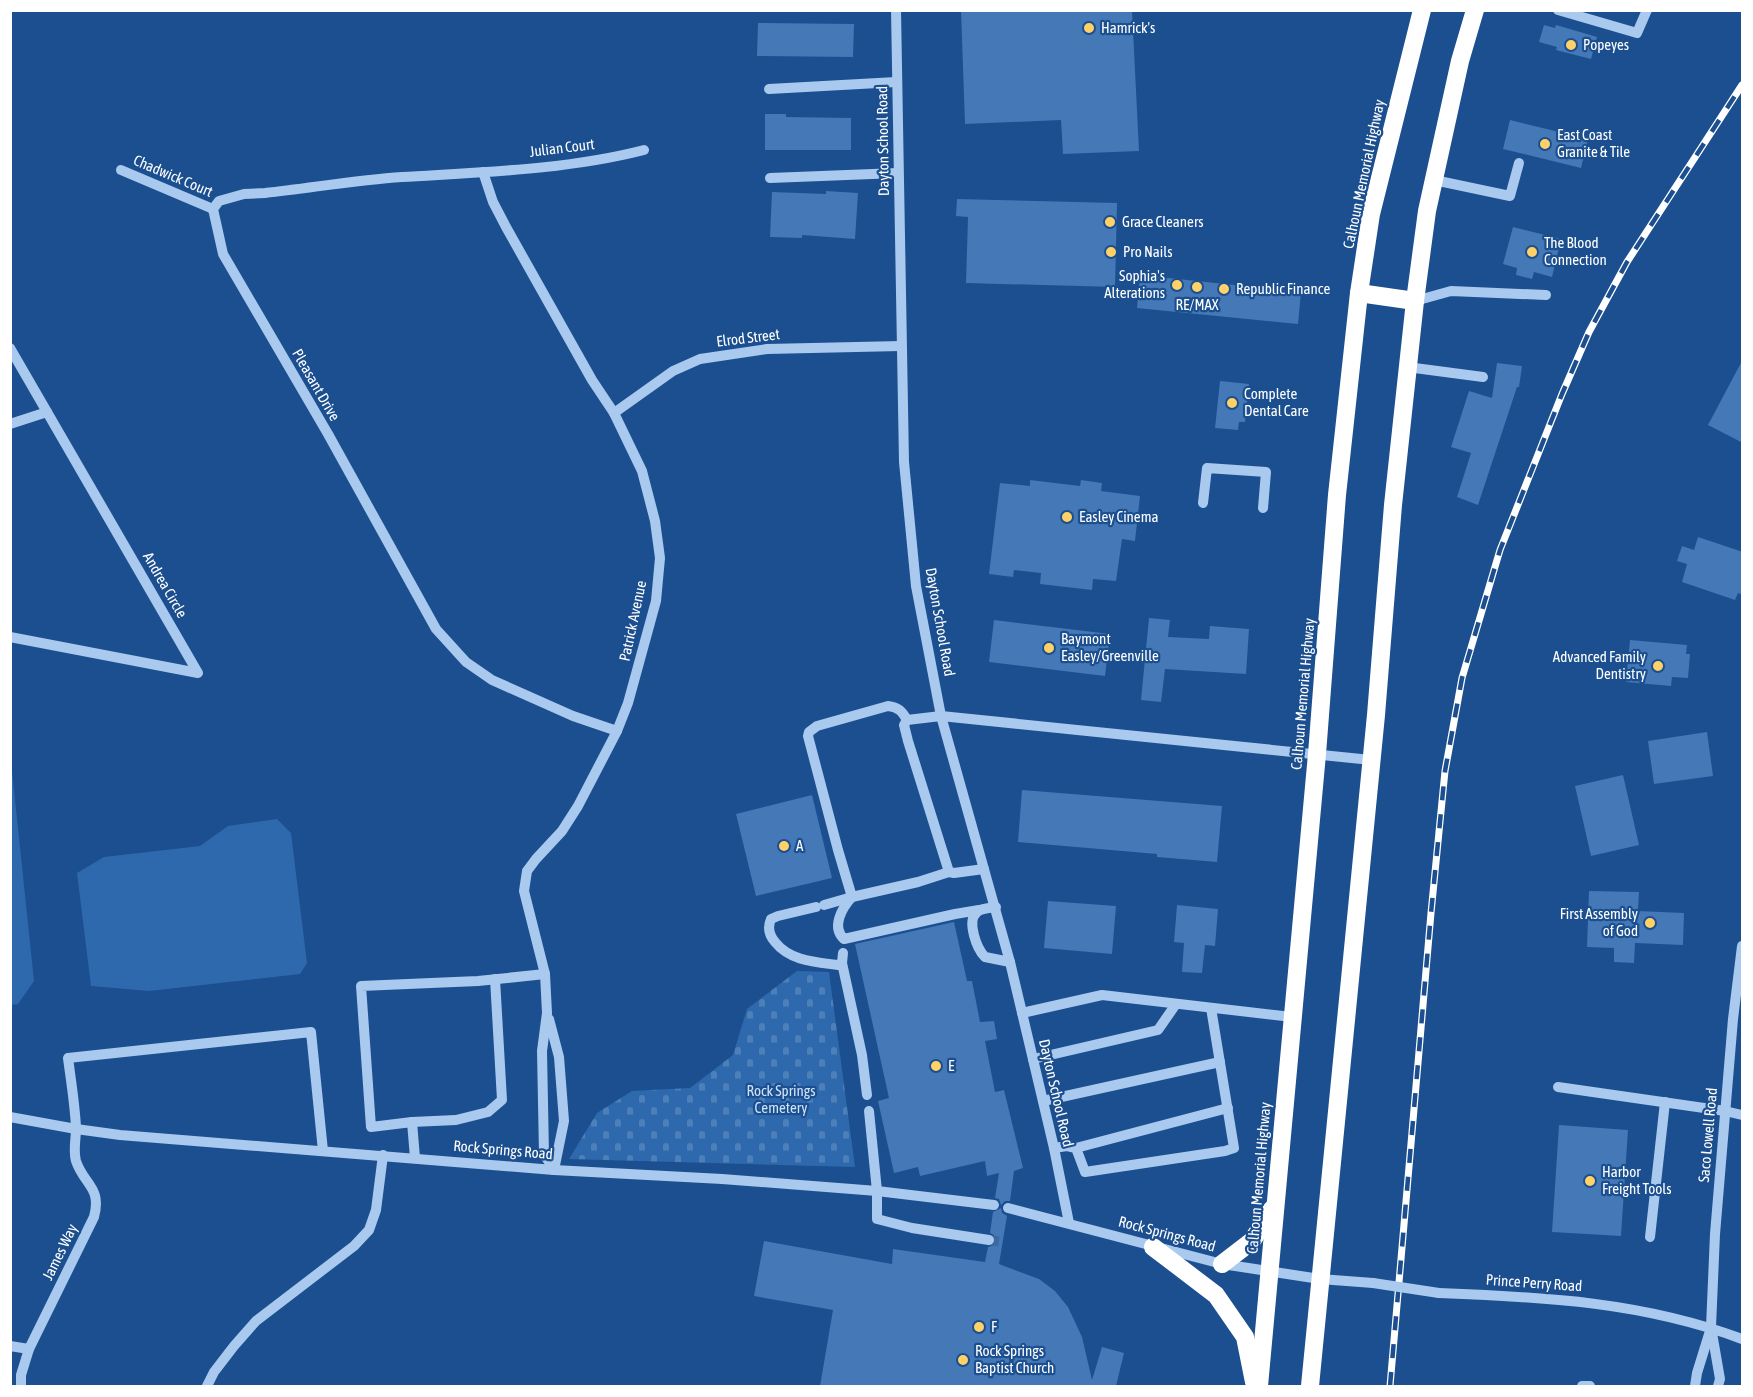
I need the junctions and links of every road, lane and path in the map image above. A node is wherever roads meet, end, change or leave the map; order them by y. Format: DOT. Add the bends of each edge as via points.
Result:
graph roads {
  1 [pos="896,10"];
  2 [pos="1422,10"];
  3 [pos="1475,10"];
  4 [pos="1558,10"];
  5 [pos="1647,10"];
  6 [pos="896,82"];
  7 [pos="770,89"];
  8 [pos="644,150"];
  9 [pos="1520,163"];
  10 [pos="121,170"];
  11 [pos="483,172"];
  12 [pos="898,173"];
  13 [pos="770,178"];
  14 [pos="1434,180"];
  15 [pos="213,209"];
  16 [pos="1359,293"];
  17 [pos="1546,295"];
  18 [pos="1415,301"];
  19 [pos="901,346"];
  20 [pos="10,348"];
  21 [pos="1407,367"];
  22 [pos="1483,377"];
  23 [pos="47,412"];
  24 [pos="614,413"];
  25 [pos="10,424"];
  26 [pos="1203,503"];
  27 [pos="1263,508"];
  28 [pos="10,637"];
  29 [pos="941,716"];
  30 [pos="907,720"];
  31 [pos="617,731"];
  32 [pos="1317,754"];
  33 [pos="1371,760"];
  34 [pos="984,869"];
  35 [pos="949,872"];
  36 [pos="852,897"];
  37 [pos="996,907"];
  38 [pos="979,910"];
  39 [pos="1743,946"];
  40 [pos="842,953"];
  41 [pos="1010,962"];
  42 [pos="545,974"];
  43 [pos="495,979"];
  44 [pos="1176,1004"];
  45 [pos="1211,1008"];
  46 [pos="547,1013"];
  47 [pos="1022,1013"];
  48 [pos="1292,1017"];
  49 [pos="1033,1059"];
  50 [pos="1220,1062"];
  51 [pos="1558,1087"];
  52 [pos="867,1095"];
  53 [pos="1043,1101"];
  54 [pos="1665,1102"];
  55 [pos="1228,1108"];
  56 [pos="869,1111"];
  57 [pos="1725,1111"];
  58 [pos="1743,1115"];
  59 [pos="10,1117"];
  60 [pos="412,1122"];
  61 [pos="76,1130"];
  62 [pos="1076,1148"];
  63 [pos="1054,1149"];
  64 [pos="323,1151"];
  65 [pos="383,1155"];
  66 [pos="415,1158"];
  67 [pos="554,1170"];
  68 [pos="877,1191"];
  69 [pos="994,1205"];
  70 [pos="1275,1205"];
  71 [pos="1008,1208"];
  72 [pos="1069,1223"];
  73 [pos="1650,1237"];
  74 [pos="989,1240"];
  75 [pos="1153,1247"];
  76 [pos="1222,1263"];
  77 [pos="1269,1271"];
  78 [pos="1320,1279"];
  79 [pos="1711,1328"];
  80 [pos="1743,1339"];
  81 [pos="10,1346"];
  82 [pos="29,1349"];
  83 [pos="21,1386"];
  84 [pos="207,1386"];
  85 [pos="1254,1386"];
  86 [pos="1259,1386"];
  87 [pos="1310,1386"];
  88 [pos="1582,1386"];
  89 [pos="1590,1386"];
  90 [pos="1695,1386"];
  91 [pos="1718,1386"];
  1 -- 6 [label="street, Dayton School Road"];
  2 -- 16 [label="highway, Calhoun Memorial Highway" via="1371,214"];
  3 -- 14 [label="highway"];
  4 -- 5 [label="street" via="1637,33"];
  6 -- 7 [label="street"];
  6 -- 12 [label="street, Dayton School Road"];
  8 -- 11 [label="street, Julian Court" via="586,161"];
  9 -- 14 [label="street" via="1510,196"];
  10 -- 15 [label="street, Chadwick Court"];
  11 -- 15 [label="street" via="244,194 219,201"];
  11 -- 24 [label="street, Patrick Avenue" via="506,227 591,381"];
  12 -- 13 [label="street"];
  12 -- 19 [label="street, Dayton School Road"];
  14 -- 18 [label="highway"];
  15 -- 31 [label="street, Pleasant Drive" via="223,254 436,629 466,662 492,680"];
  16 -- 18 [label="highway"];
  16 -- 32 [label="highway, Calhoun Memorial Highway" via="1337,495"];
  17 -- 18 [label="street" via="1451,291"];
  18 -- 21 [label="highway"];
  19 -- 24 [label="street, Elrod Street" via="767,349 700,359 673,371"];
  19 -- 29 [label="street, Dayton School Road" via="909,522 916,586"];
  20 -- 23 [label="street, Andrea Circle"];
  21 -- 22 [label="street"];
  21 -- 33 [label="highway"];
  23 -- 25 [label="street"];
  23 -- 28 [label="street, Andrea Circle" via="198,673"];
  24 -- 31 [label="street, Patrick Avenue" via="642,471 660,558 656,601"];
  26 -- 27 [label="street" via="1207,468 1266,472"];
  29 -- 30 [label="street"];
  29 -- 32 [label="street"];
  29 -- 34 [label="street, Dayton School Road"];
  30 -- 35 [label="street" via="904,726 908,741"];
  30 -- 36 [label="street" via="902,711 888,706 817,726 809,732"];
  31 -- 42 [label="street, Patrick Avenue" via="562,831 527,871 524,891"];
  32 -- 33 [label="street"];
  32 -- 48 [label="highway, Calhoun Memorial Highway"];
  33 -- 78 [label="highway"];
  34 -- 35 [label="street"];
  34 -- 37 [label="street, Dayton School Road"];
  35 -- 36 [label="street"];
  36 -- 40 [label="street" via="838,925"];
  36 -- 40 [label="street" via="777,916 768,927 791,957"];
  37 -- 38 [label="street"];
  37 -- 41 [label="street, Dayton School Road"];
  38 -- 40 [label="street"];
  38 -- 41 [label="street" via="974,916 974,930 982,953 989,959"];
  39 -- 57 [label="street, Saco Lowell Road"];
  40 -- 52 [label="street"];
  41 -- 47 [label="street, Dayton School Road"];
  42 -- 43 [label="street"];
  42 -- 46 [label="street, Patrick Avenue"];
  43 -- 60 [label="street" via="501,1100 488,1112 456,1120"];
  43 -- 60 [label="street" via="362,986 371,1126"];
  44 -- 45 [label="street"];
  44 -- 47 [label="street" via="1102,995"];
  44 -- 49 [label="street" via="1158,1030"];
  45 -- 48 [label="street"];
  45 -- 50 [label="street"];
  46 -- 67 [label="street, Patrick Avenue" via="559,1057 564,1121"];
  46 -- 67 [label="street, Patrick Avenue" via="542,1051 544,1154"];
  47 -- 49 [label="street, Dayton School Road"];
  48 -- 70 [label="highway, Calhoun Memorial Highway"];
  49 -- 53 [label="street, Dayton School Road"];
  50 -- 53 [label="street"];
  50 -- 55 [label="street"];
  51 -- 54 [label="street"];
  53 -- 63 [label="street, Dayton School Road"];
  54 -- 57 [label="street"];
  54 -- 73 [label="street"];
  55 -- 62 [label="street"];
  55 -- 62 [label="street" via="1234,1148 1225,1151 1085,1172"];
  56 -- 68 [label="street"];
  57 -- 58 [label="street"];
  57 -- 79 [label="street, Saco Lowell Road" via="1714,1234"];
  59 -- 61 [label="street, Rock Springs Road"];
  60 -- 66 [label="street"];
  61 -- 64 [label="street, Rock Springs Road"];
  61 -- 64 [label="street, James Way" via="68,1058 311,1032"];
  61 -- 82 [label="street, James Way" via="76,1161 92,1185 96,1208"];
  62 -- 63 [label="street"];
  63 -- 72 [label="street, Dayton School Road"];
  64 -- 65 [label="street, Rock Springs Road"];
  65 -- 66 [label="street, Rock Springs Road"];
  65 -- 84 [label="street" via="376,1210 369,1230 354,1246 256,1321"];
  66 -- 67 [label="street, Rock Springs Road"];
  67 -- 68 [label="street, Rock Springs Road"];
  68 -- 69 [label="street, Rock Springs Road"];
  68 -- 74 [label="street" via="877,1220"];
  70 -- 76 [label="highway" via="1252,1241"];
  70 -- 77 [label="highway, Calhoun Memorial Highway"];
  71 -- 72 [label="street, Rock Springs Road"];
  72 -- 75 [label="street, Rock Springs Road"];
  75 -- 76 [label="street, Rock Springs Road"];
  75 -- 85 [label="highway" via="1216,1295 1245,1337"];
  76 -- 77 [label="street, Rock Springs Road"];
  77 -- 78 [label="street, Rock Springs Road"];
  77 -- 86 [label="highway, Calhoun Memorial Highway"];
  78 -- 79 [label="street, Prince Perry Road, bridge" via="1439,1293 1585,1301"];
  78 -- 87 [label="highway"];
  79 -- 80 [label="street, Prince Perry Road"];
  79 -- 90 [label="street"];
  79 -- 91 [label="street"];
  81 -- 82 [label="street"];
  82 -- 83 [label="street, James Way"];
  88 -- 89 [label="street"];
}
